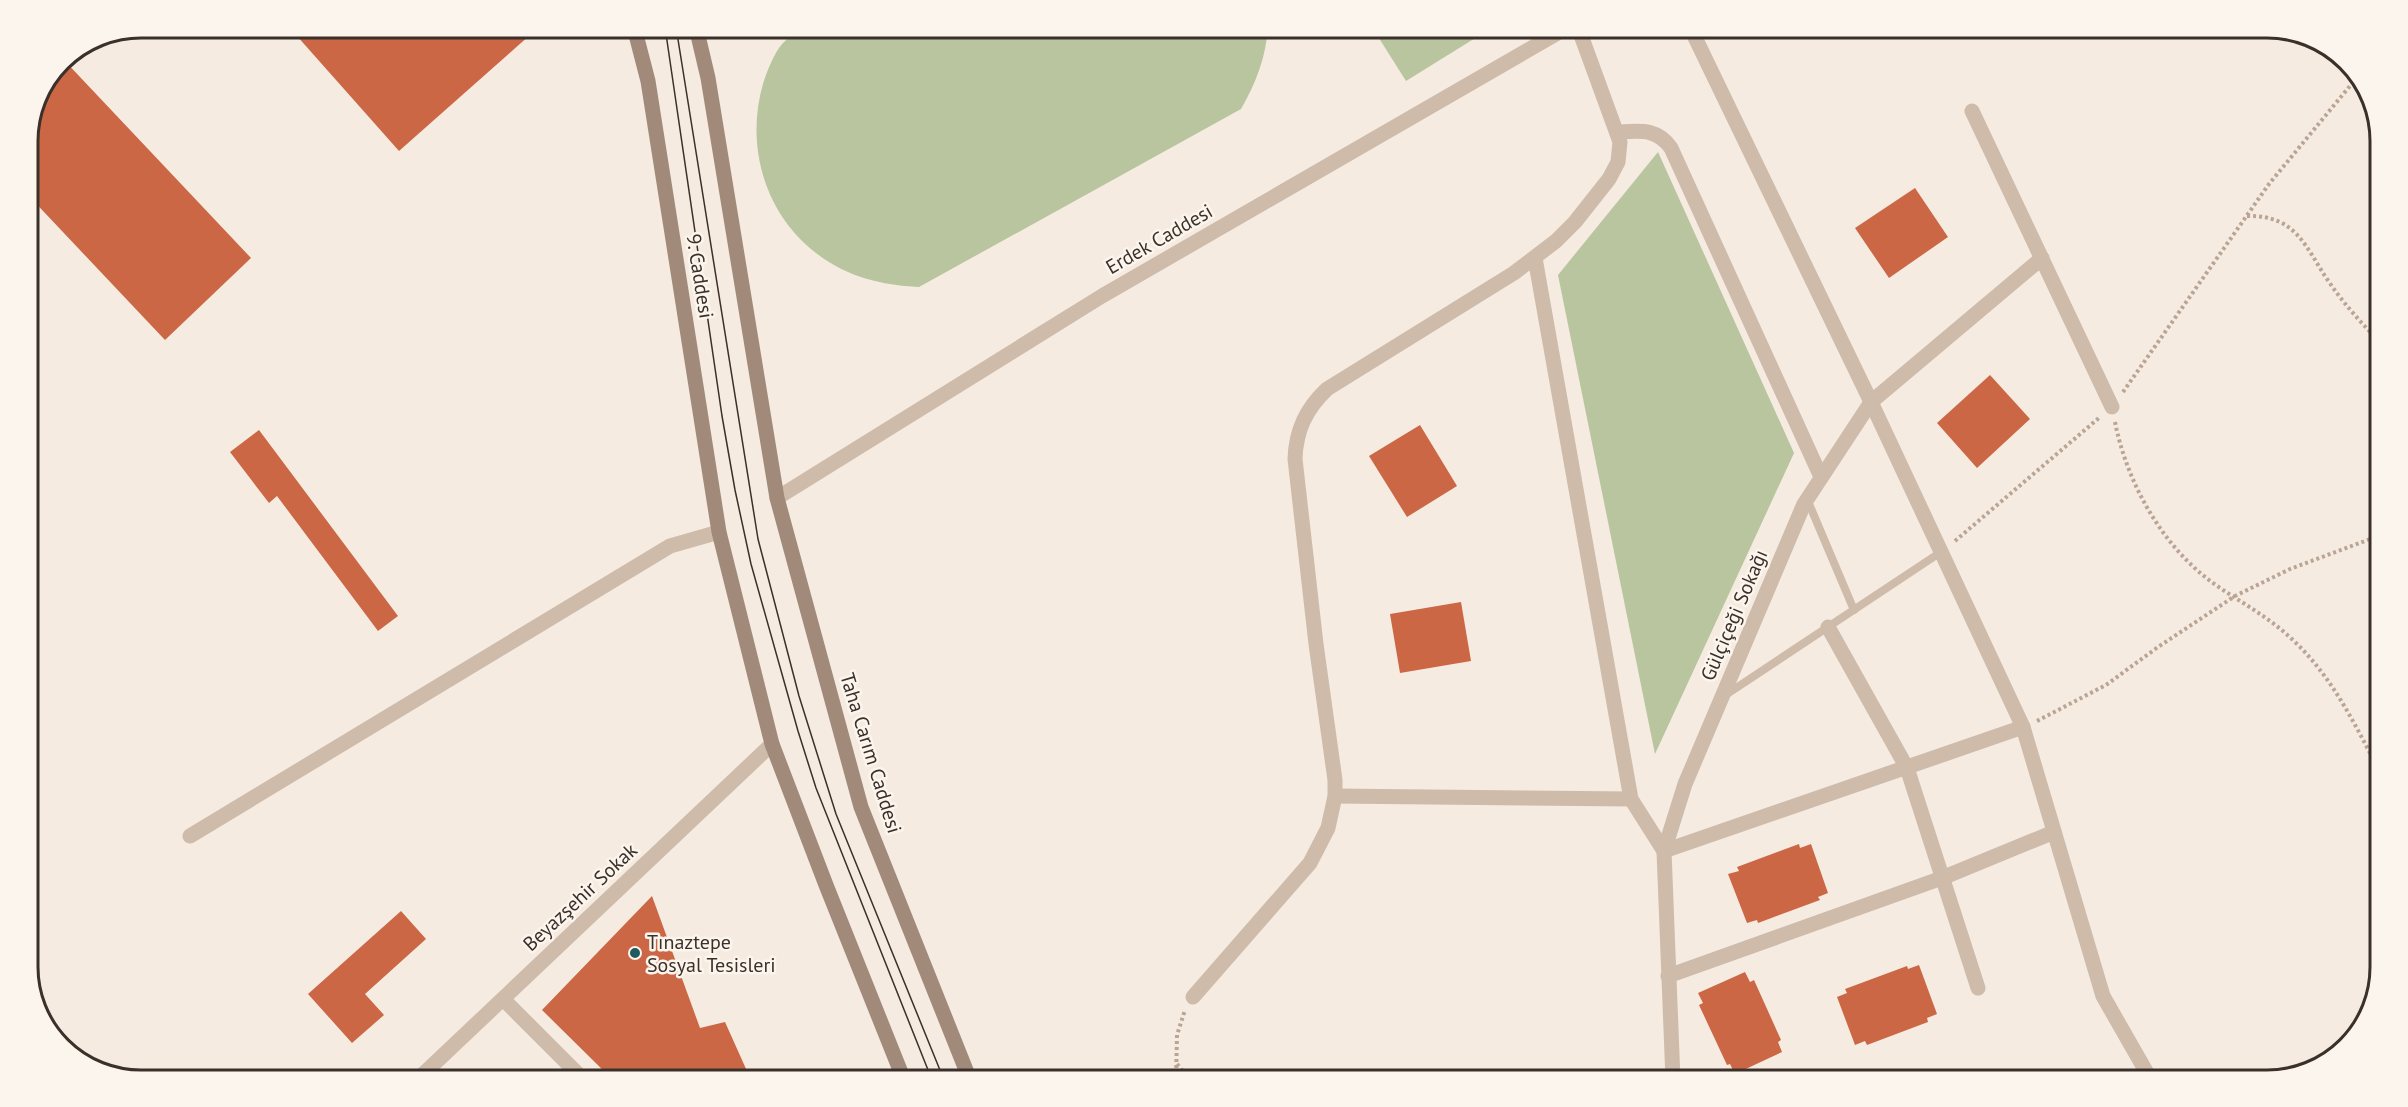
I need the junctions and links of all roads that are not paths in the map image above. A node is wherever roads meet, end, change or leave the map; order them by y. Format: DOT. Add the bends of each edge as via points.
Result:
graph roads {
  1 [pos="637,38"];
  2 [pos="699,38"];
  3 [pos="1549,38"];
  4 [pos="1582,38"];
  5 [pos="1694,38"];
  6 [pos="1972,111"];
  7 [pos="1618,132"];
  8 [pos="1535,258"];
  9 [pos="2042,258"];
  10 [pos="1871,402"];
  11 [pos="2112,407"];
  12 [pos="1821,477"];
  13 [pos="777,498"];
  14 [pos="1807,499"];
  15 [pos="719,532"];
  16 [pos="1941,552"];
  17 [pos="1854,610"];
  18 [pos="1828,627"];
  19 [pos="1722,698"];
  20 [pos="2023,728"];
  21 [pos="772,744"];
  22 [pos="1907,768"];
  23 [pos="1335,796"];
  24 [pos="1631,799"];
  25 [pos="2054,832"];
  26 [pos="190,836"];
  27 [pos="1664,851"];
  28 [pos="1942,878"];
  29 [pos="1668,976"];
  30 [pos="1978,988"];
  31 [pos="1193,997"];
  32 [pos="502,999"];
  33 [pos="427,1070"];
  34 [pos="574,1070"];
  35 [pos="900,1070"];
  36 [pos="966,1070"];
  37 [pos="1669,1070"];
  38 [pos="2145,1070"];
  1 -- 15 [label="main road, 9. Caddesi" via="648,81"];
  2 -- 13 [label="main road, 9. Caddesi"];
  3 -- 13 [label="street, Erdek Caddesi" via="1102,296"];
  4 -- 7 [label="street"];
  5 -- 10 [label="street"];
  6 -- 9 [label="street"];
  7 -- 8 [label="street" via="1620,152 1614,171 1575,222"];
  7 -- 12 [label="street" via="1653,132 1671,148"];
  8 -- 23 [label="street" via="1327,389 1309,409 1300,427 1295,459"];
  8 -- 24 [label="street"];
  9 -- 10 [label="street, Gülçiçeği Sokağı"];
  9 -- 11 [label="street"];
  10 -- 12 [label="street, Gülçiçeği Sokağı"];
  10 -- 16 [label="street"];
  12 -- 14 [label="street, Gülçiçeği Sokağı"];
  13 -- 36 [label="main road, Taha Carım Caddesi" via="861,807"];
  14 -- 17 [label="lane"];
  14 -- 19 [label="street, Gülçiçeği Sokağı"];
  15 -- 21 [label="main road"];
  15 -- 26 [label="street" via="670,546"];
  16 -- 17 [label="lane"];
  16 -- 20 [label="street"];
  17 -- 18 [label="lane"];
  18 -- 19 [label="lane"];
  18 -- 22 [label="street"];
  19 -- 27 [label="street, Gülçiçeği Sokağı" via="1685,784"];
  20 -- 22 [label="street"];
  20 -- 25 [label="street"];
  21 -- 32 [label="street, Beyazşehir Sokak"];
  21 -- 35 [label="main road"];
  22 -- 27 [label="street"];
  22 -- 28 [label="street"];
  23 -- 24 [label="street"];
  23 -- 31 [label="street" via="1328,828 1310,863"];
  24 -- 27 [label="street"];
  25 -- 28 [label="street"];
  25 -- 38 [label="street" via="2103,996"];
  27 -- 29 [label="street, Gülçiçeği Sokağı"];
  28 -- 29 [label="street"];
  28 -- 30 [label="street"];
  29 -- 37 [label="street, Gülçiçeği Sokağı"];
  32 -- 33 [label="street, Beyazşehir Sokak"];
  32 -- 34 [label="street"];
}
